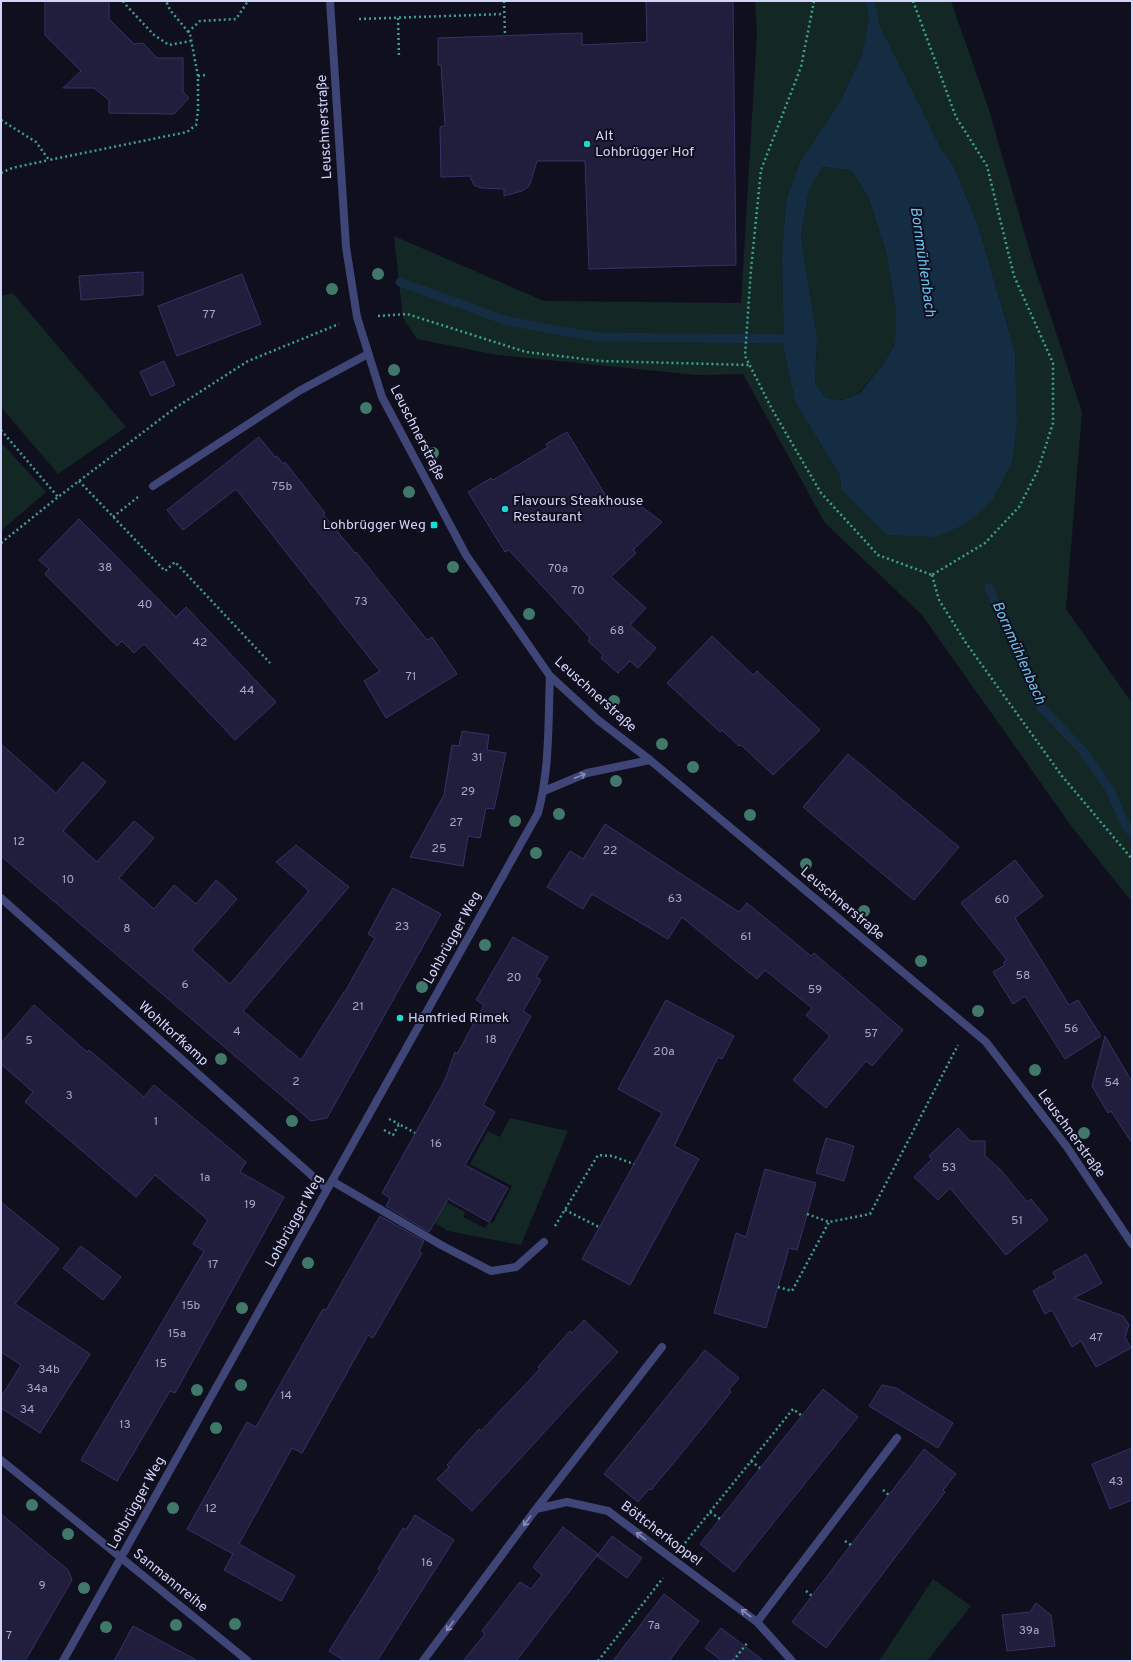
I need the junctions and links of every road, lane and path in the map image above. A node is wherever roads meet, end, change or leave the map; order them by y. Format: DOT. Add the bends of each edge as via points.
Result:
graph roads {
  1 [pos="123,1"];
  2 [pos="166,1"];
  3 [pos="248,1"];
  4 [pos="330,1"];
  5 [pos="504,1"];
  6 [pos="814,1"];
  7 [pos="913,1"];
  8 [pos="504,14"];
  9 [pos="398,18"];
  10 [pos="359,19"];
  11 [pos="188,32"];
  12 [pos="505,35"];
  13 [pos="191,41"];
  14 [pos="400,58"];
  15 [pos="204,75"];
  16 [pos="198,76"];
  17 [pos="1,120"];
  18 [pos="49,160"];
  19 [pos="1,173"];
  20 [pos="357,317"];
  21 [pos="368,354"];
  22 [pos="749,365"];
  23 [pos="1,430"];
  24 [pos="79,481"];
  25 [pos="153,486"];
  26 [pos="141,494"];
  27 [pos="58,497"];
  28 [pos="113,517"];
  29 [pos="1,543"];
  30 [pos="932,575"];
  31 [pos="270,663"];
  32 [pos="550,676"];
  33 [pos="650,760"];
  34 [pos="544,791"];
  35 [pos="1132,859"];
  36 [pos="1,898"];
  37 [pos="968,1027"];
  38 [pos="390,1119"];
  39 [pos="366,1120"];
  40 [pos="400,1124"];
  41 [pos="415,1133"];
  42 [pos="634,1164"];
  43 [pos="332,1181"];
  44 [pos="327,1189"];
  45 [pos="565,1210"];
  46 [pos="807,1214"];
  47 [pos="830,1222"];
  48 [pos="599,1227"];
  49 [pos="544,1242"];
  50 [pos="1132,1244"];
  51 [pos="778,1287"];
  52 [pos="662,1347"];
  53 [pos="802,1416"];
  54 [pos="897,1438"];
  55 [pos="1,1460"];
  56 [pos="751,1461"];
  57 [pos="760,1468"];
  58 [pos="536,1509"];
  59 [pos="710,1512"];
  60 [pos="720,1519"];
  61 [pos="121,1558"];
  62 [pos="674,1560"];
  63 [pos="757,1622"];
  64 [pos="63,1661"];
  65 [pos="248,1661"];
  66 [pos="423,1661"];
  67 [pos="598,1661"];
  68 [pos="792,1661"];
  1 -- 13 [label="path" via="154,35 169,45"];
  2 -- 11 [label="path"];
  3 -- 11 [label="path" via="236,19 200,21"];
  4 -- 20 [label="street, Leuschnerstraße" via="346,248"];
  5 -- 8 [label="path"];
  6 -- 22 [label="path" via="801,66 761,170 748,319 746,356"];
  7 -- 30 [label="path" via="956,117 987,166 1014,276 1053,363 1053,423 1038,470 1020,507 986,542"];
  8 -- 9 [label="path"];
  8 -- 12 [label="path"];
  9 -- 10 [label="path"];
  9 -- 14 [label="path"];
  11 -- 13 [label="path"];
  13 -- 16 [label="path"];
  15 -- 16 [label="path"];
  16 -- 18 [label="path" via="196,125 187,132"];
  17 -- 18 [label="path" via="36,142"];
  18 -- 19 [label="path"];
  20 -- 21 [label="street, Leuschnerstraße"];
  20 -- 22 [label="path" via="407,314 526,352 601,361"];
  20 -- 24 [label="path" via="248,361 175,408"];
  21 -- 25 [label="street" via="299,391"];
  21 -- 32 [label="street, Leuschnerstraße" via="382,397 466,555"];
  22 -- 30 [label="path" via="821,493 878,555"];
  23 -- 27 [label="path"];
  24 -- 27 [label="path"];
  24 -- 28 [label="path"];
  26 -- 28 [label="path"];
  27 -- 29 [label="path"];
  28 -- 31 [label="path" via="165,571 175,562"];
  30 -- 35 [label="path" via="939,600 966,643 1062,776"];
  32 -- 33 [label="street, Leuschnerstraße" via="598,720"];
  32 -- 34 [label="street, Lohbrügger Weg"];
  34 -- 33 [label="street, one-way" via="587,773"];
  33 -- 37 [label="street, Leuschnerstraße"];
  34 -- 39 [label="street, Lohbrügger Weg" via="538,813"];
  36 -- 44 [label="street, Wohltorfkamp"];
  37 -- 47 [label="path" via="870,1214"];
  37 -- 50 [label="street, Leuschnerstraße" via="986,1042 1067,1147"];
  38 -- 40 [label="path"];
  39 -- 40 [label="path" via="393,1135"];
  39 -- 43 [label="street, Lohbrügger Weg"];
  40 -- 41 [label="path"];
  42 -- 45 [label="path" via="612,1156 598,1155"];
  43 -- 44 [label="street, Lohbrügger Weg"];
  43 -- 49 [label="street" via="491,1272 516,1267"];
  44 -- 61 [label="street, Lohbrügger Weg"];
  45 -- 48 [label="path"];
  45 -- 49 [label="path"];
  46 -- 47 [label="path"];
  47 -- 51 [label="path" via="792,1291"];
  52 -- 58 [label="street"];
  53 -- 56 [label="path" via="793,1409"];
  54 -- 63 [label="street"];
  55 -- 61 [label="street, Sanmannreihe"];
  56 -- 57 [label="path"];
  56 -- 59 [label="path"];
  62 -- 58 [label="street, Böttcherkoppel, one-way" via="608,1511 567,1502"];
  58 -- 66 [label="street, one-way"];
  59 -- 60 [label="path"];
  59 -- 62 [label="path"];
  61 -- 64 [label="street, Lohbrügger Weg"];
  61 -- 65 [label="street, Sanmannreihe"];
  63 -- 62 [label="street, Böttcherkoppel, one-way"];
  62 -- 67 [label="path"];
  63 -- 68 [label="street, Böttcherkoppel"];
}
